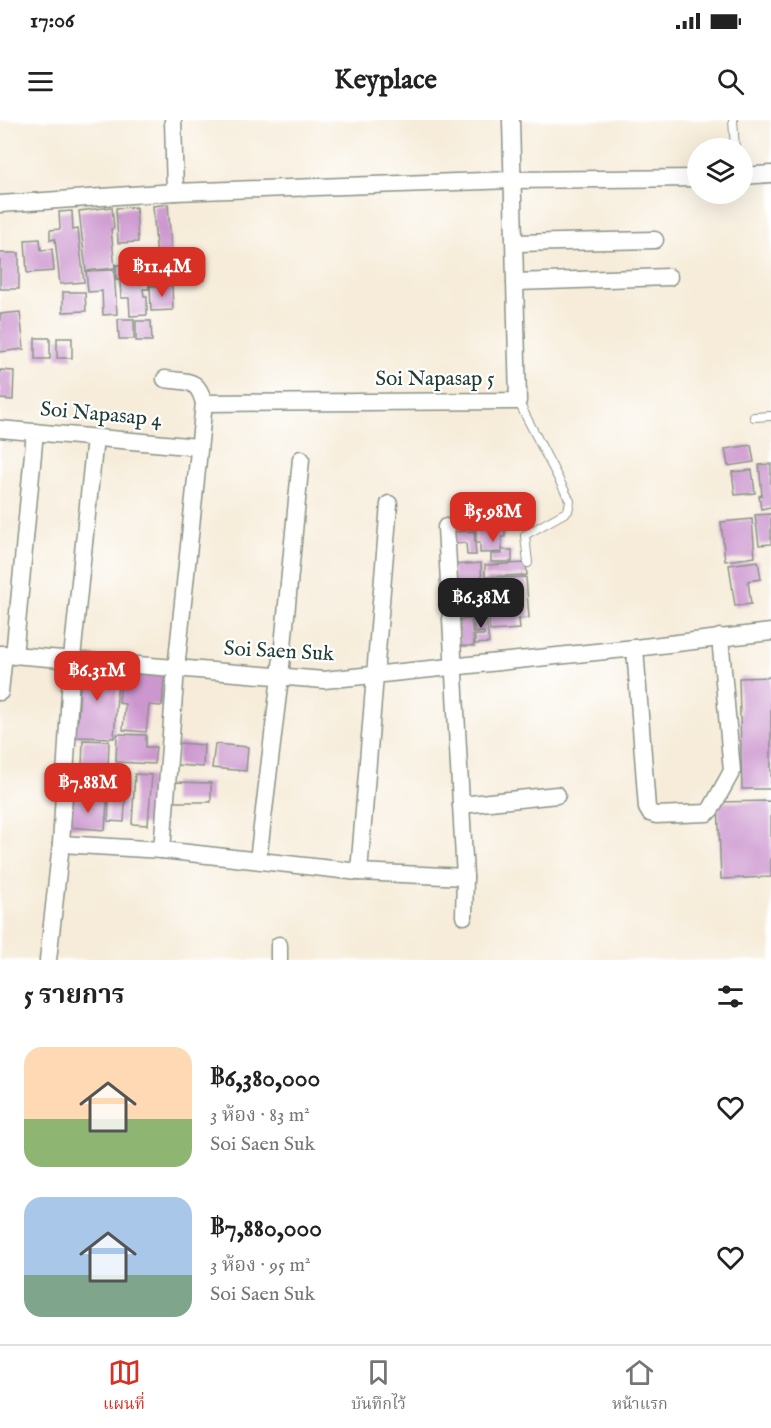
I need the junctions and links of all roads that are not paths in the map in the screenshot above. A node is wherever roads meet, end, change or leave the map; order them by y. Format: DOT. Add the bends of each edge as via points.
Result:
graph roads {
  1 [pos="172,120"];
  2 [pos="511,120"];
  3 [pos="733,120"];
  4 [pos="734,138"];
  5 [pos="771,174"];
  6 [pos="753,175"];
  7 [pos="687,178"];
  8 [pos="512,180"];
  9 [pos="175,192"];
  10 [pos="0,204"];
  11 [pos="655,240"];
  12 [pos="515,243"];
  13 [pos="669,277"];
  14 [pos="515,282"];
  15 [pos="165,380"];
  16 [pos="518,401"];
  17 [pos="204,403"];
  18 [pos="771,416"];
  19 [pos="754,417"];
  20 [pos="0,429"];
  21 [pos="35,432"];
  22 [pos="95,438"];
  23 [pos="198,447"];
  24 [pos="301,459"];
  25 [pos="389,504"];
  26 [pos="446,527"];
  27 [pos="528,562"];
  28 [pos="771,632"];
  29 [pos="720,637"];
  30 [pos="635,648"];
  31 [pos="6,654"];
  32 [pos="72,658"];
  33 [pos="452,665"];
  34 [pos="176,669"];
  35 [pos="375,674"];
  36 [pos="280,677"];
  37 [pos="0,692"];
  38 [pos="557,795"];
  39 [pos="461,805"];
  40 [pos="61,844"];
  41 [pos="162,850"];
  42 [pos="258,860"];
  43 [pos="359,872"];
  44 [pos="465,877"];
  45 [pos="464,916"];
  46 [pos="48,960"];
  1 -- 9 [label="street"];
  2 -- 8 [label="street, Soi Napasap 5"];
  3 -- 4 [label="lane"];
  5 -- 6 [label="street"];
  7 -- 8 [label="street"];
  8 -- 9 [label="street"];
  8 -- 12 [label="street, Soi Napasap 5"];
  9 -- 10 [label="street"];
  11 -- 12 [label="street"];
  12 -- 14 [label="street, Soi Napasap 5"];
  13 -- 14 [label="street"];
  14 -- 16 [label="street, Soi Napasap 5"];
  15 -- 17 [label="street" via="194,383"];
  16 -- 17 [label="street, Soi Napasap 5"];
  16 -- 27 [label="lane" via="570,501 568,511 525,535"];
  17 -- 23 [label="street"];
  18 -- 19 [label="lane"];
  20 -- 21 [label="street, Soi Napasap 4"];
  21 -- 22 [label="street, Soi Napasap 4"];
  21 -- 31 [label="street"];
  22 -- 23 [label="street, Soi Napasap 4"];
  22 -- 32 [label="street"];
  23 -- 34 [label="street"];
  24 -- 36 [label="street"];
  25 -- 35 [label="street"];
  26 -- 33 [label="street"];
  28 -- 29 [label="street, Soi Saen Suk"];
  29 -- 30 [label="street, Soi Saen Suk"];
  29 -- 30 [label="street" via="732,771 707,813 656,815 647,808"];
  30 -- 33 [label="street, Soi Saen Suk"];
  31 -- 32 [label="street, Soi Saen Suk"];
  31 -- 37 [label="street"];
  32 -- 34 [label="street, Soi Saen Suk"];
  32 -- 40 [label="street"];
  33 -- 35 [label="street, Soi Saen Suk"];
  33 -- 39 [label="street"];
  34 -- 36 [label="street, Soi Saen Suk"];
  34 -- 41 [label="street"];
  35 -- 36 [label="street, Soi Saen Suk" via="324,680"];
  35 -- 43 [label="street"];
  36 -- 42 [label="street"];
  38 -- 39 [label="street"];
  39 -- 44 [label="street"];
  40 -- 41 [label="street"];
  40 -- 46 [label="street"];
  41 -- 42 [label="street"];
  42 -- 43 [label="street"];
  43 -- 44 [label="street"];
  44 -- 45 [label="street"];
}
